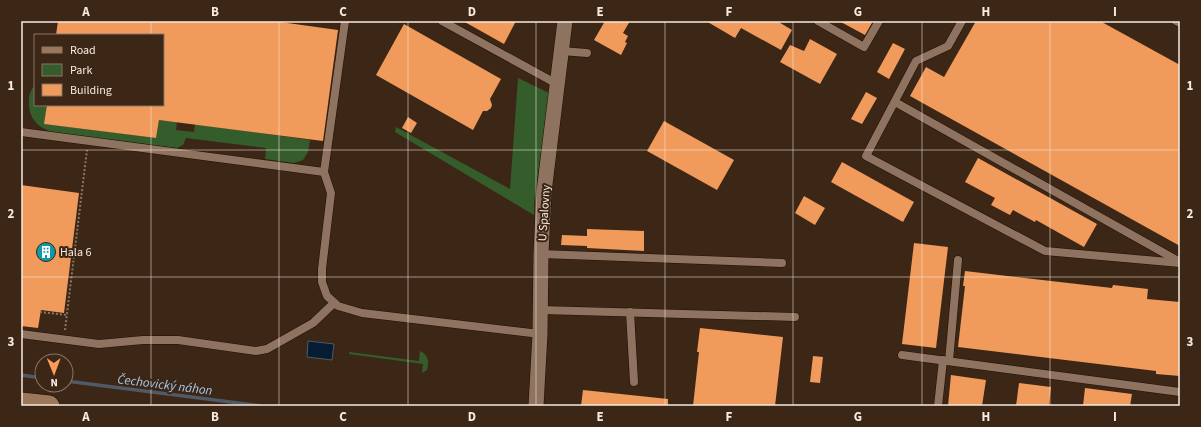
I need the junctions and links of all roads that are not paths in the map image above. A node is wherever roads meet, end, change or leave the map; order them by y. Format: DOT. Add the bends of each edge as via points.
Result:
graph roads {
  1 [pos="345,21"];
  2 [pos="442,21"];
  3 [pos="565,21"];
  4 [pos="818,21"];
  5 [pos="879,21"];
  6 [pos="962,21"];
  7 [pos="1176,21"];
  8 [pos="1180,23"];
  9 [pos="561,51"];
  10 [pos="587,54"];
  11 [pos="557,84"];
  12 [pos="895,102"];
  13 [pos="21,132"];
  14 [pos="324,172"];
  15 [pos="541,254"];
  16 [pos="958,260"];
  17 [pos="782,263"];
  18 [pos="1180,263"];
  19 [pos="334,303"];
  20 [pos="541,310"];
  21 [pos="630,312"];
  22 [pos="794,317"];
  23 [pos="21,334"];
  24 [pos="540,334"];
  25 [pos="902,355"];
  26 [pos="946,361"];
  27 [pos="634,382"];
  28 [pos="1180,392"];
  29 [pos="21,402"];
  30 [pos="49,406"];
  31 [pos="536,406"];
  32 [pos="938,406"];
  1 -- 14 [label="lane"];
  2 -- 11 [label="lane"];
  3 -- 9 [label="street, U Spalovny"];
  4 -- 5 [label="lane" via="864,46"];
  6 -- 12 [label="lane" via="948,46 916,61"];
  7 -- 8 [label="lane"];
  9 -- 10 [label="lane"];
  9 -- 11 [label="street, U Spalovny"];
  11 -- 15 [label="street, U Spalovny" via="544,192"];
  12 -- 18 [label="lane"];
  12 -- 18 [label="lane" via="866,156 1045,251"];
  13 -- 14 [label="lane"];
  14 -- 19 [label="lane" via="331,193 321,278 325,291"];
  15 -- 17 [label="lane"];
  15 -- 20 [label="street, U Spalovny"];
  16 -- 26 [label="lane"];
  19 -- 23 [label="lane" via="313,323 267,349 256,351 163,339 110,344"];
  19 -- 24 [label="lane" via="342,309 362,313"];
  20 -- 21 [label="lane"];
  20 -- 24 [label="street, U Spalovny"];
  21 -- 22 [label="lane"];
  21 -- 27 [label="lane"];
  24 -- 31 [label="street, U Spalovny"];
  25 -- 26 [label="lane"];
  26 -- 28 [label="lane"];
  26 -- 32 [label="lane"];
  29 -- 30 [label="main road"];
}
